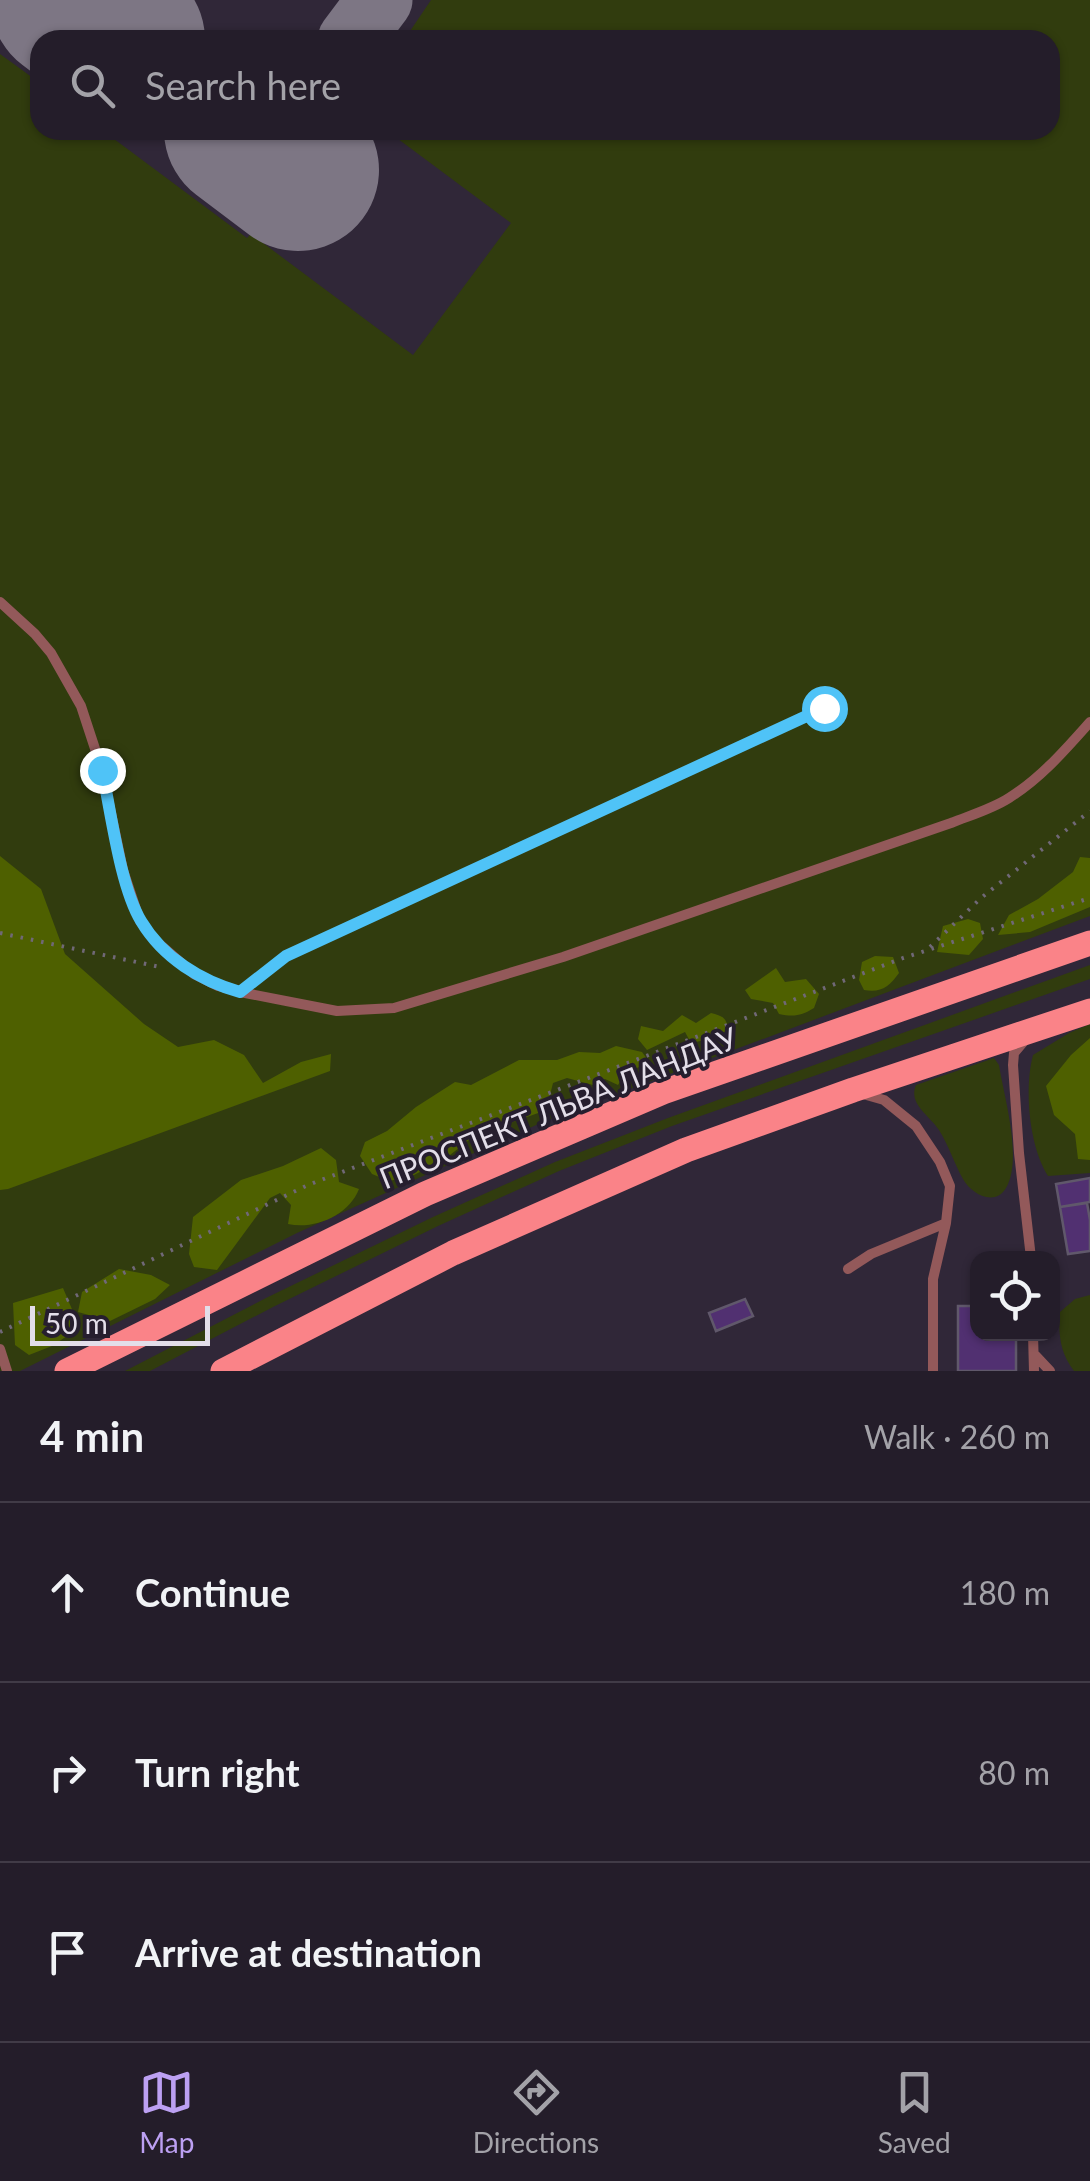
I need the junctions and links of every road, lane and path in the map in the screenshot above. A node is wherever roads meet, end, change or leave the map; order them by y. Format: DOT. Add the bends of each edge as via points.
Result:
graph roads {
  1 [pos="0,602"];
  2 [pos="824,708"];
  3 [pos="1090,722"];
  4 [pos="1090,811"];
  5 [pos="1090,898"];
  6 [pos="0,933"];
  7 [pos="1090,944"];
  8 [pos="927,950"];
  9 [pos="194,974"];
  10 [pos="240,992"];
  11 [pos="1090,1011"];
  12 [pos="1041,1028"];
  13 [pos="853,1090"];
  14 [pos="946,1223"];
  15 [pos="1030,1251"];
  16 [pos="848,1268"];
  17 [pos="0,1332"];
  18 [pos="1033,1341"];
  19 [pos="0,1349"];
  20 [pos="1034,1354"];
  21 [pos="7,1371"];
  22 [pos="67,1371"];
  23 [pos="223,1371"];
  24 [pos="933,1371"];
  25 [pos="1034,1371"];
  26 [pos="1050,1371"];
  1 -- 9 [label="lane" via="35,634 69,681 96,752 140,921"];
  2 -- 10 [label="lane" via="286,956"];
  3 -- 10 [label="lane" via="1028,785 982,811 530,968 365,1012"];
  4 -- 8 [label="path" via="980,898"];
  5 -- 8 [label="path"];
  6 -- 9 [label="path"];
  7 -- 22 [label="main road, ПРОСПЕКТ ЛЬВА ЛАНДАУ" via="663,1092 425,1194"];
  8 -- 17 [label="path" via="308,1185"];
  9 -- 10 [label="lane"];
  11 -- 12 [label="main road"];
  12 -- 13 [label="main road"];
  12 -- 15 [label="lane" via="1014,1053 1013,1066"];
  13 -- 14 [label="lane" via="884,1100 922,1135 950,1186"];
  13 -- 23 [label="main road" via="686,1150 453,1253"];
  14 -- 16 [label="lane"];
  14 -- 24 [label="lane" via="933,1279"];
  18 -- 20 [label="lane"];
  19 -- 21 [label="lane"];
  20 -- 25 [label="lane"];
  20 -- 26 [label="lane"];
}
